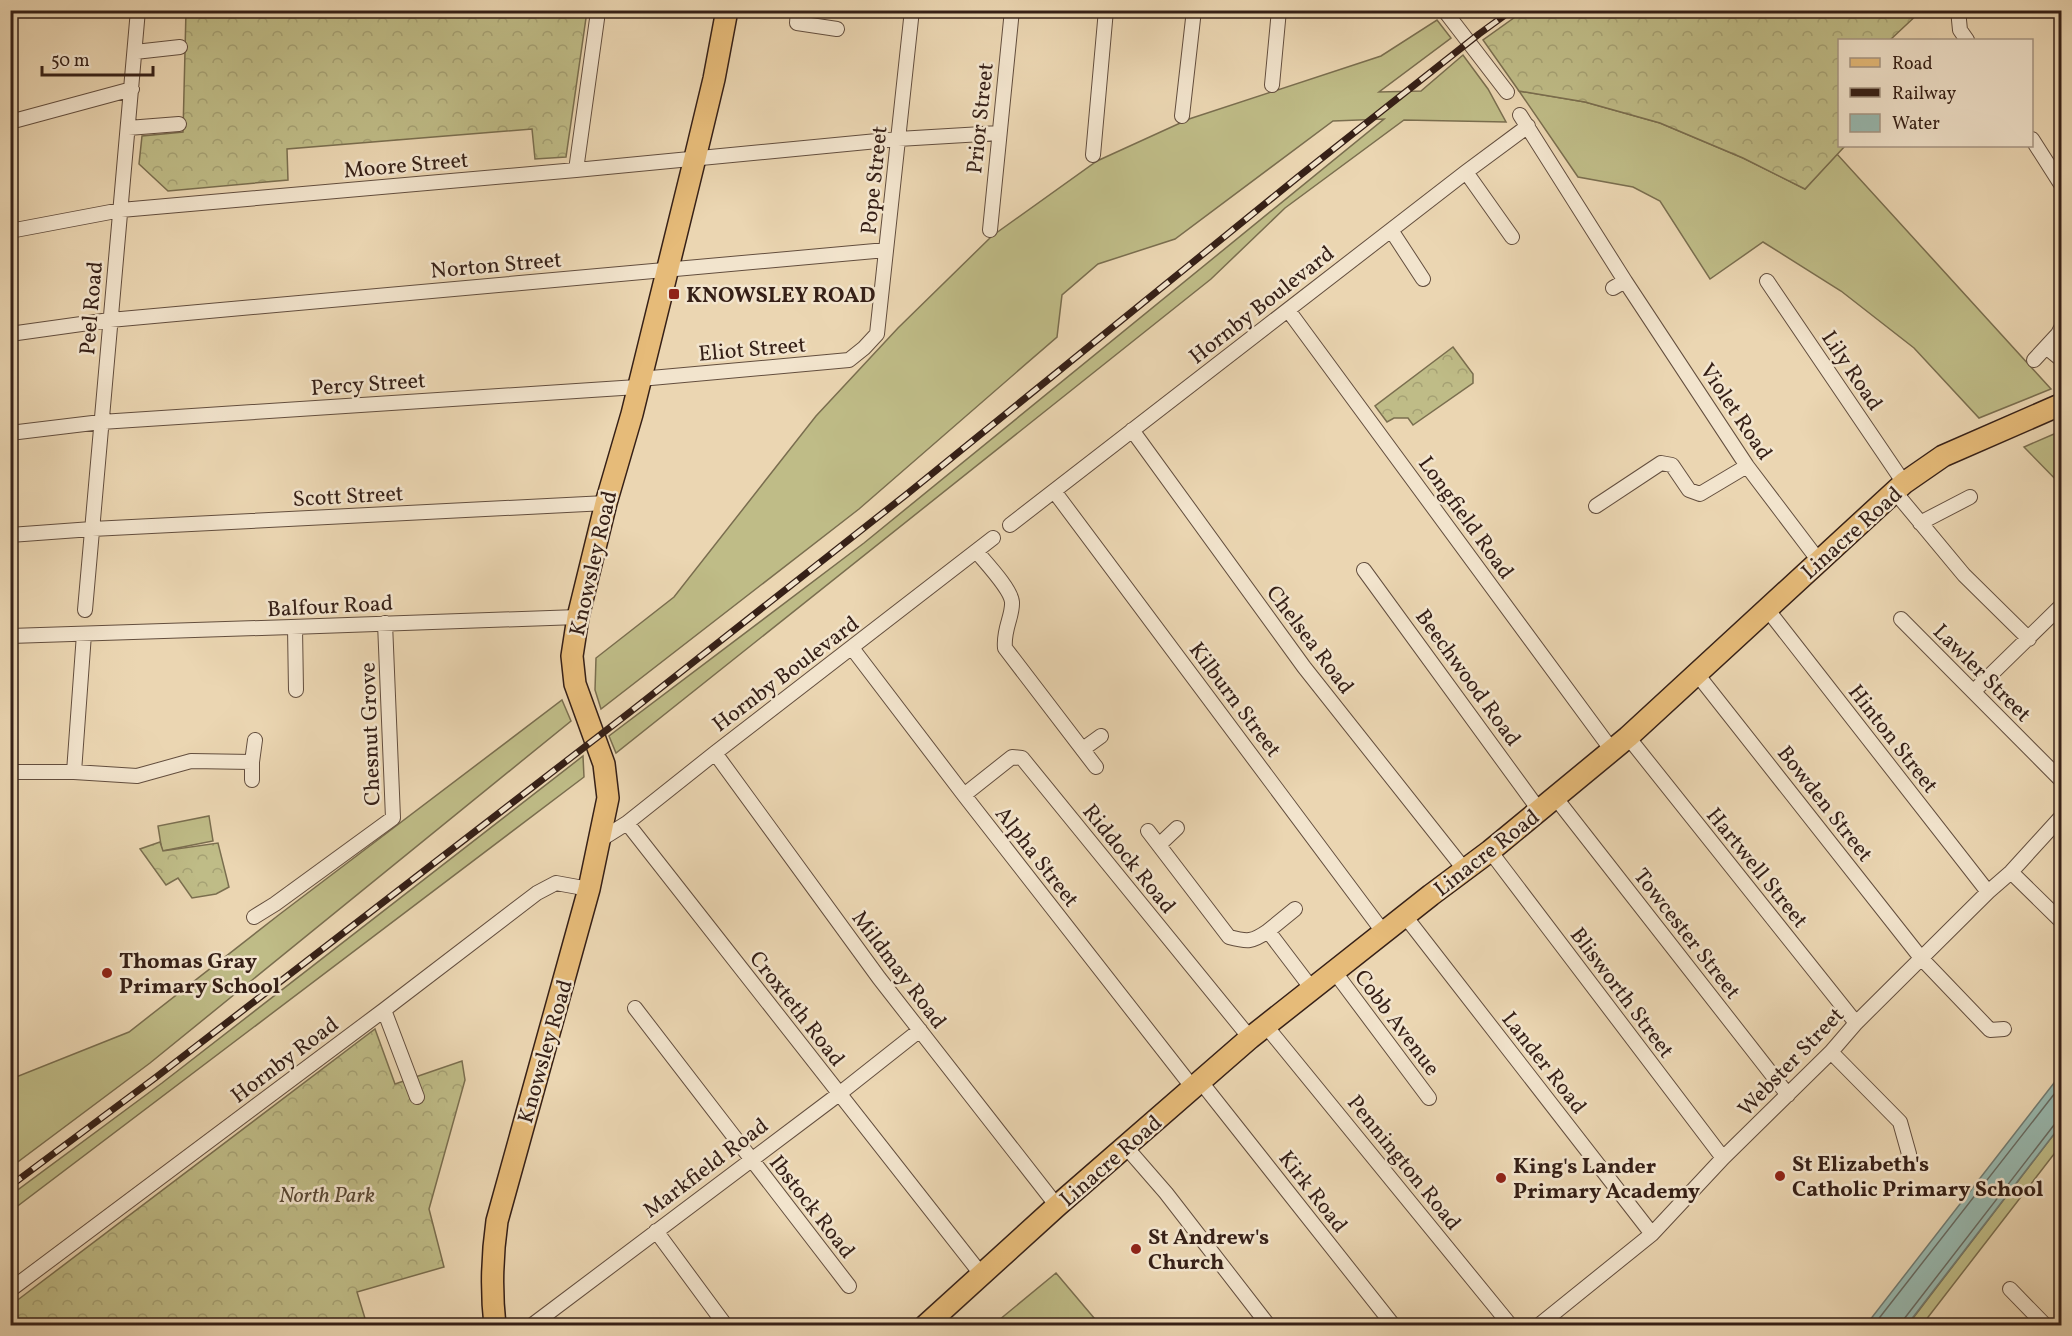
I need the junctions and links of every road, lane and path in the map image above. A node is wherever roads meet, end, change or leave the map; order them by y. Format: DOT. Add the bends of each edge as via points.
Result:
graph roads {
  1 [pos="138,10"];
  2 [pos="727,10"];
  3 [pos="798,10"];
  4 [pos="912,10"];
  5 [pos="1012,10"];
  6 [pos="1106,10"];
  7 [pos="1194,10"];
  8 [pos="1279,10"];
  9 [pos="1444,10"];
  10 [pos="1958,10"];
  11 [pos="597,19"];
  12 [pos="837,29"];
  13 [pos="1966,39"];
  14 [pos="180,47"];
  15 [pos="135,52"];
  16 [pos="1272,85"];
  17 [pos="132,88"];
  18 [pos="1507,92"];
  19 [pos="1182,116"];
  20 [pos="1524,121"];
  21 [pos="10,122"];
  22 [pos="179,124"];
  23 [pos="128,128"];
  24 [pos="999,133"];
  25 [pos="898,139"];
  26 [pos="2033,142"];
  27 [pos="1093,155"];
  28 [pos="695,158"];
  29 [pos="576,170"];
  30 [pos="1467,172"];
  31 [pos="2061,186"];
  32 [pos="121,210"];
  33 [pos="990,230"];
  34 [pos="1391,230"];
  35 [pos="10,231"];
  36 [pos="1512,237"];
  37 [pos="886,250"];
  38 [pos="667,271"];
  39 [pos="1423,279"];
  40 [pos="1767,281"];
  41 [pos="1288,310"];
  42 [pos="110,320"];
  43 [pos="2061,326"];
  44 [pos="10,334"];
  45 [pos="2046,347"];
  46 [pos="864,348"];
  47 [pos="2034,360"];
  48 [pos="2061,360"];
  49 [pos="639,383"];
  50 [pos="2061,404"];
  51 [pos="101,422"];
  52 [pos="1132,430"];
  53 [pos="10,433"];
  54 [pos="1747,466"];
  55 [pos="1899,488"];
  56 [pos="1054,491"];
  57 [pos="1970,496"];
  58 [pos="606,503"];
  59 [pos="1596,506"];
  60 [pos="1920,523"];
  61 [pos="1010,525"];
  62 [pos="92,529"];
  63 [pos="10,535"];
  64 [pos="993,538"];
  65 [pos="977,552"];
  66 [pos="1819,561"];
  67 [pos="1364,570"];
  68 [pos="2061,605"];
  69 [pos="1767,609"];
  70 [pos="85,610"];
  71 [pos="578,617"];
  72 [pos="1901,619"];
  73 [pos="385,623"];
  74 [pos="295,628"];
  75 [pos="84,634"];
  76 [pos="10,636"];
  77 [pos="2029,639"];
  78 [pos="852,648"];
  79 [pos="1697,674"];
  80 [pos="296,690"];
  81 [pos="1974,691"];
  82 [pos="1101,735"];
  83 [pos="255,740"];
  84 [pos="1619,743"];
  85 [pos="1083,749"];
  86 [pos="715,753"];
  87 [pos="252,762"];
  88 [pos="1096,766"];
  89 [pos="10,772"];
  90 [pos="74,772"];
  91 [pos="252,780"];
  92 [pos="2061,781"];
  93 [pos="964,795"];
  94 [pos="1547,804"];
  95 [pos="2061,816"];
  96 [pos="627,823"];
  97 [pos="1177,828"];
  98 [pos="1148,831"];
  99 [pos="600,840"];
  100 [pos="1159,845"];
  101 [pos="1490,851"];
  102 [pos="1464,869"];
  103 [pos="2011,872"];
  104 [pos="589,890"];
  105 [pos="1988,892"];
  106 [pos="1294,909"];
  107 [pos="1405,916"];
  108 [pos="254,917"];
  109 [pos="2061,922"];
  110 [pos="1268,931"];
  111 [pos="1384,933"];
  112 [pos="1921,958"];
  113 [pos="1334,971"];
  114 [pos="1312,988"];
  115 [pos="635,1008"];
  116 [pos="384,1010"];
  117 [pos="1856,1023"];
  118 [pos="2004,1029"];
  119 [pos="920,1030"];
  120 [pos="1258,1032"];
  121 [pos="1831,1052"];
  122 [pos="1197,1085"];
  123 [pos="839,1094"];
  124 [pos="1788,1095"];
  125 [pos="417,1097"];
  126 [pos="1429,1098"];
  127 [pos="1126,1147"];
  128 [pos="1909,1154"];
  129 [pos="1724,1158"];
  130 [pos="750,1159"];
  131 [pos="1057,1206"];
  132 [pos="656,1231"];
  133 [pos="1652,1234"];
  134 [pos="981,1274"];
  135 [pos="849,1286"];
  136 [pos="2010,1289"];
  137 [pos="10,1290"];
  138 [pos="495,1326"];
  139 [pos="531,1326"];
  140 [pos="726,1326"];
  141 [pos="925,1326"];
  142 [pos="1269,1326"];
  143 [pos="1394,1326"];
  144 [pos="1511,1326"];
  145 [pos="1538,1326"];
  146 [pos="2046,1326"];
  1 -- 15 [label="street, Peel Road"];
  2 -- 28 [label="main road, Knowsley Road"];
  3 -- 12 [label="street" via="797,23"];
  4 -- 25 [label="street, Pope Street"];
  5 -- 24 [label="street, Prior Street"];
  6 -- 27 [label="street"];
  7 -- 19 [label="street"];
  8 -- 16 [label="street"];
  9 -- 18 [label="street"];
  10 -- 13 [label="street" via="1960,30"];
  11 -- 29 [label="street"];
  14 -- 15 [label="street"];
  15 -- 17 [label="street, Peel Road"];
  17 -- 21 [label="street"];
  17 -- 23 [label="street, Peel Road"];
  20 -- 30 [label="street, Hornby Boulevard"];
  20 -- 54 [label="street, Violet Road" via="1619,285"];
  22 -- 23 [label="street"];
  23 -- 32 [label="street, Peel Road"];
  24 -- 25 [label="street, Moore Street"];
  24 -- 33 [label="street, Prior Street"];
  25 -- 28 [label="street, Moore Street"];
  25 -- 37 [label="street, Pope Street"];
  26 -- 31 [label="street"];
  28 -- 29 [label="street, Moore Street"];
  28 -- 38 [label="main road, Knowsley Road"];
  29 -- 32 [label="street, Moore Street"];
  30 -- 34 [label="street, Hornby Boulevard"];
  30 -- 36 [label="street"];
  32 -- 35 [label="street, Moore Street"];
  32 -- 42 [label="street, Peel Road"];
  34 -- 39 [label="street"];
  34 -- 41 [label="street, Hornby Boulevard"];
  37 -- 38 [label="street, Norton Street"];
  37 -- 46 [label="street, Pope Street" via="878,334"];
  38 -- 42 [label="street, Norton Street"];
  38 -- 49 [label="main road, Knowsley Road"];
  40 -- 55 [label="street, Lily Road"];
  41 -- 52 [label="street, Hornby Boulevard"];
  41 -- 84 [label="street, Longfield Road"];
  42 -- 44 [label="street, Norton Street"];
  42 -- 51 [label="street, Peel Road"];
  43 -- 45 [label="street"];
  45 -- 47 [label="street"];
  45 -- 48 [label="street"];
  46 -- 49 [label="street, Eliot Street" via="849,360"];
  49 -- 51 [label="street, Percy Street"];
  49 -- 58 [label="main road, Knowsley Road"];
  50 -- 55 [label="main road, Linacre Road" via="1943,456"];
  51 -- 53 [label="street, Percy Street"];
  51 -- 62 [label="street, Peel Road"];
  52 -- 56 [label="street, Hornby Boulevard"];
  52 -- 102 [label="street, Chelsea Road" via="1304,667"];
  54 -- 59 [label="street" via="1700,494 1689,490 1671,465 1660,463"];
  54 -- 66 [label="street, Violet Road"];
  55 -- 60 [label="street, Lily Road"];
  55 -- 66 [label="main road, Linacre Road"];
  56 -- 61 [label="street, Hornby Boulevard"];
  56 -- 111 [label="street, Kilburn Street"];
  57 -- 60 [label="street"];
  58 -- 62 [label="street, Scott Street"];
  58 -- 71 [label="main road, Knowsley Road"];
  60 -- 77 [label="street, Lily Road" via="1964,575"];
  62 -- 63 [label="street, Scott Street"];
  62 -- 70 [label="street, Peel Road"];
  64 -- 65 [label="street, Hornby Boulevard"];
  65 -- 78 [label="street, Hornby Boulevard"];
  65 -- 85 [label="street" via="1008,591 1012,602 1005,648"];
  66 -- 69 [label="main road, Linacre Road"];
  67 -- 94 [label="street, Beechwood Road"];
  68 -- 77 [label="street"];
  69 -- 79 [label="main road, Linacre Road"];
  69 -- 105 [label="street, Hinton Street"];
  71 -- 73 [label="street, Balfour Road"];
  71 -- 99 [label="main road, Knowsley Road" via="573,672 607,775 608,798"];
  72 -- 81 [label="street, Lawler Street"];
  73 -- 74 [label="street, Balfour Road"];
  73 -- 108 [label="street, Chesnut Grove" via="393,818"];
  74 -- 75 [label="street, Balfour Road"];
  74 -- 80 [label="street"];
  75 -- 76 [label="street, Balfour Road"];
  75 -- 90 [label="street"];
  77 -- 81 [label="street"];
  78 -- 86 [label="street, Hornby Boulevard"];
  78 -- 93 [label="street, Alpha Street"];
  79 -- 84 [label="main road, Linacre Road"];
  79 -- 112 [label="street, Bowden Street"];
  81 -- 92 [label="street, Lawler Street"];
  82 -- 85 [label="street"];
  83 -- 87 [label="street"];
  84 -- 94 [label="main road, Linacre Road"];
  84 -- 117 [label="street, Hartwell Street"];
  85 -- 88 [label="street"];
  86 -- 96 [label="street, Hornby Boulevard"];
  86 -- 119 [label="street, Mildmay Road"];
  87 -- 90 [label="street" via="191,761 137,776"];
  87 -- 91 [label="street"];
  89 -- 90 [label="street"];
  93 -- 120 [label="street, Riddock Road" via="1012,757 1022,758"];
  93 -- 122 [label="street, Alpha Street"];
  94 -- 101 [label="main road, Linacre Road"];
  94 -- 124 [label="street, Towcester Street"];
  95 -- 103 [label="street, Webster Street"];
  96 -- 99 [label="street, Hornby Boulevard"];
  96 -- 123 [label="street, Croxteth Road"];
  97 -- 100 [label="street"];
  98 -- 100 [label="street"];
  99 -- 104 [label="main road, Knowsley Road"];
  100 -- 110 [label="street" via="1229,937 1246,941"];
  101 -- 102 [label="main road, Linacre Road"];
  101 -- 129 [label="street, Blisworth Street"];
  102 -- 107 [label="main road, Linacre Road"];
  103 -- 105 [label="street, Webster Street"];
  103 -- 109 [label="street"];
  104 -- 116 [label="street, Hornby Road" via="556,883 537,893"];
  104 -- 138 [label="main road, Knowsley Road" via="497,1221 491,1286"];
  105 -- 112 [label="street, Webster Street"];
  106 -- 110 [label="street"];
  107 -- 111 [label="main road, Linacre Road"];
  107 -- 133 [label="street, Lander Road"];
  110 -- 114 [label="street"];
  111 -- 113 [label="main road, Linacre Road"];
  112 -- 117 [label="street, Webster Street"];
  112 -- 118 [label="street, Bowden Street" via="1990,1030"];
  113 -- 114 [label="main road, Linacre Road"];
  113 -- 126 [label="street, Cobb Avenue"];
  114 -- 120 [label="main road, Linacre Road"];
  115 -- 130 [label="street, Ibstock Road"];
  116 -- 125 [label="street"];
  116 -- 137 [label="street, Hornby Road"];
  117 -- 121 [label="street, Webster Street"];
  119 -- 123 [label="street, Markfield Road"];
  119 -- 131 [label="street, Mildmay Road"];
  120 -- 122 [label="main road, Linacre Road"];
  120 -- 144 [label="street, Pennington Road"];
  121 -- 124 [label="street, Webster Street"];
  121 -- 128 [label="street" via="1900,1122"];
  122 -- 127 [label="main road, Linacre Road"];
  122 -- 143 [label="street, Kirk Road"];
  123 -- 130 [label="street, Markfield Road"];
  123 -- 134 [label="street, Croxteth Road"];
  124 -- 129 [label="street, Webster Street"];
  127 -- 131 [label="main road, Linacre Road"];
  127 -- 142 [label="street" via="1166,1192"];
  129 -- 133 [label="street, Webster Street"];
  130 -- 132 [label="street, Markfield Road"];
  130 -- 135 [label="street, Ibstock Road"];
  131 -- 134 [label="main road, Linacre Road"];
  132 -- 139 [label="street, Markfield Road"];
  132 -- 140 [label="street"];
  133 -- 145 [label="street, Webster Street"];
  134 -- 141 [label="main road, Linacre Road"];
  136 -- 146 [label="street"];
}
